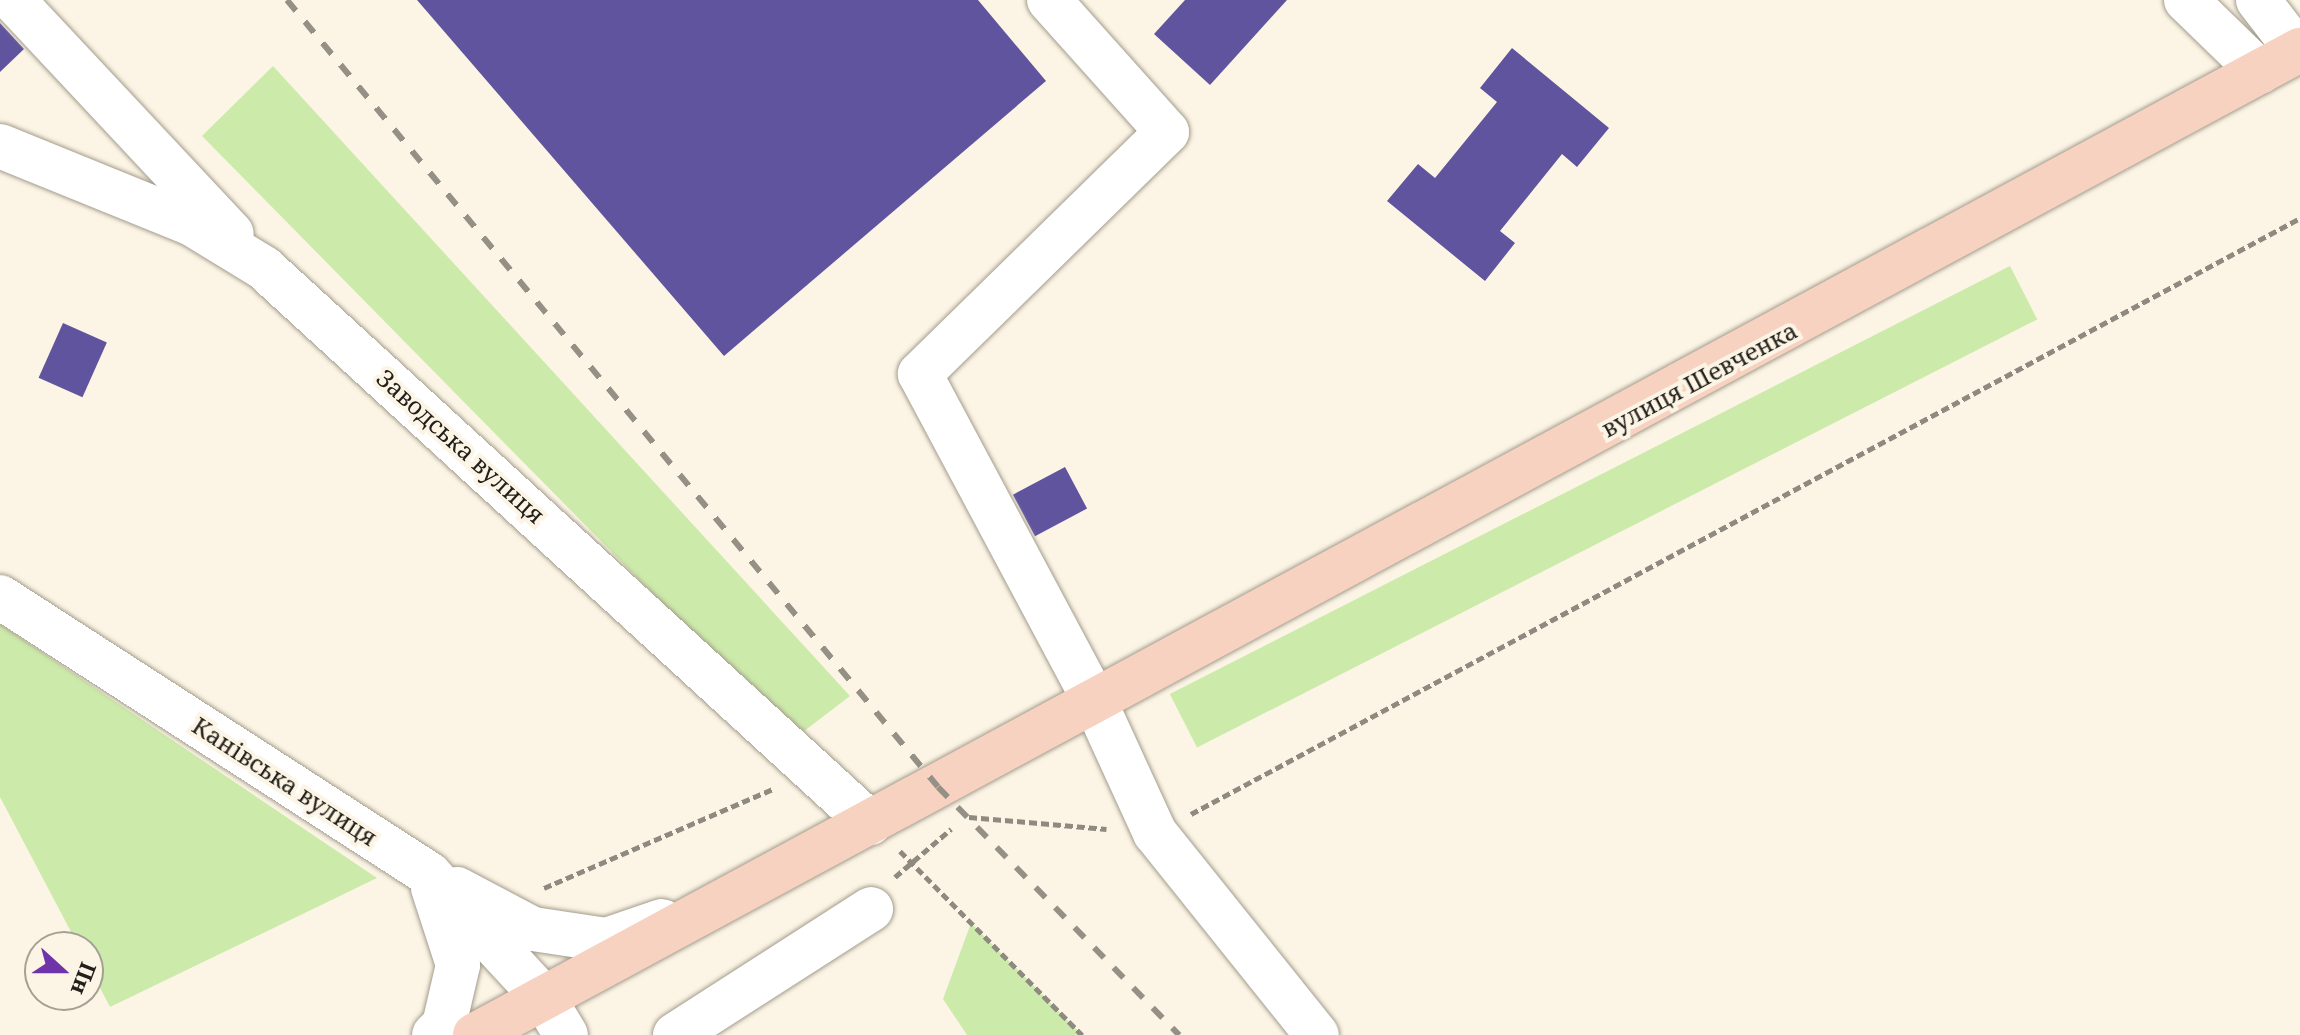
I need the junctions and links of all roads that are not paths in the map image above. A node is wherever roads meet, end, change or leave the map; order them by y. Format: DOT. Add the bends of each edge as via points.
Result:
graph roads {
  1 [pos="13,0"];
  2 [pos="1049,0"];
  3 [pos="2186,0"];
  4 [pos="2258,0"];
  5 [pos="2299,51"];
  6 [pos="2260,72"];
  7 [pos="0,146"];
  8 [pos="264,268"];
  9 [pos="0,597"];
  10 [pos="1095,702"];
  11 [pos="870,823"];
  12 [pos="429,874"];
  13 [pos="736,894"];
  14 [pos="871,909"];
  15 [pos="543,997"];
  16 [pos="434,1035"];
  17 [pos="475,1035"];
  18 [pos="566,1035"];
  19 [pos="675,1035"];
  20 [pos="1317,1035"];
  1 -- 8 [label="street"];
  2 -- 10 [label="street" via="1167,132 920,374"];
  3 -- 6 [label="street"];
  4 -- 5 [label="street"];
  5 -- 6 [label="main road, вулиця Шевченка"];
  6 -- 10 [label="main road, вулиця Шевченка"];
  7 -- 8 [label="street, Заводська вулиця" via="192,224"];
  8 -- 11 [label="street, Заводська вулиця"];
  9 -- 12 [label="street, Канівська вулиця"];
  10 -- 11 [label="main road, вулиця Шевченка"];
  10 -- 20 [label="street" via="1155,833"];
  11 -- 13 [label="main road, вулиця Шевченка"];
  12 -- 13 [label="street" via="533,929 606,940"];
  12 -- 15 [label="street, Канівська вулиця"];
  12 -- 16 [label="street" via="458,965 444,1025"];
  13 -- 15 [label="main road, вулиця Шевченка"];
  14 -- 19 [label="street"];
  15 -- 17 [label="main road"];
  15 -- 18 [label="street, Канівська вулиця"];
}
